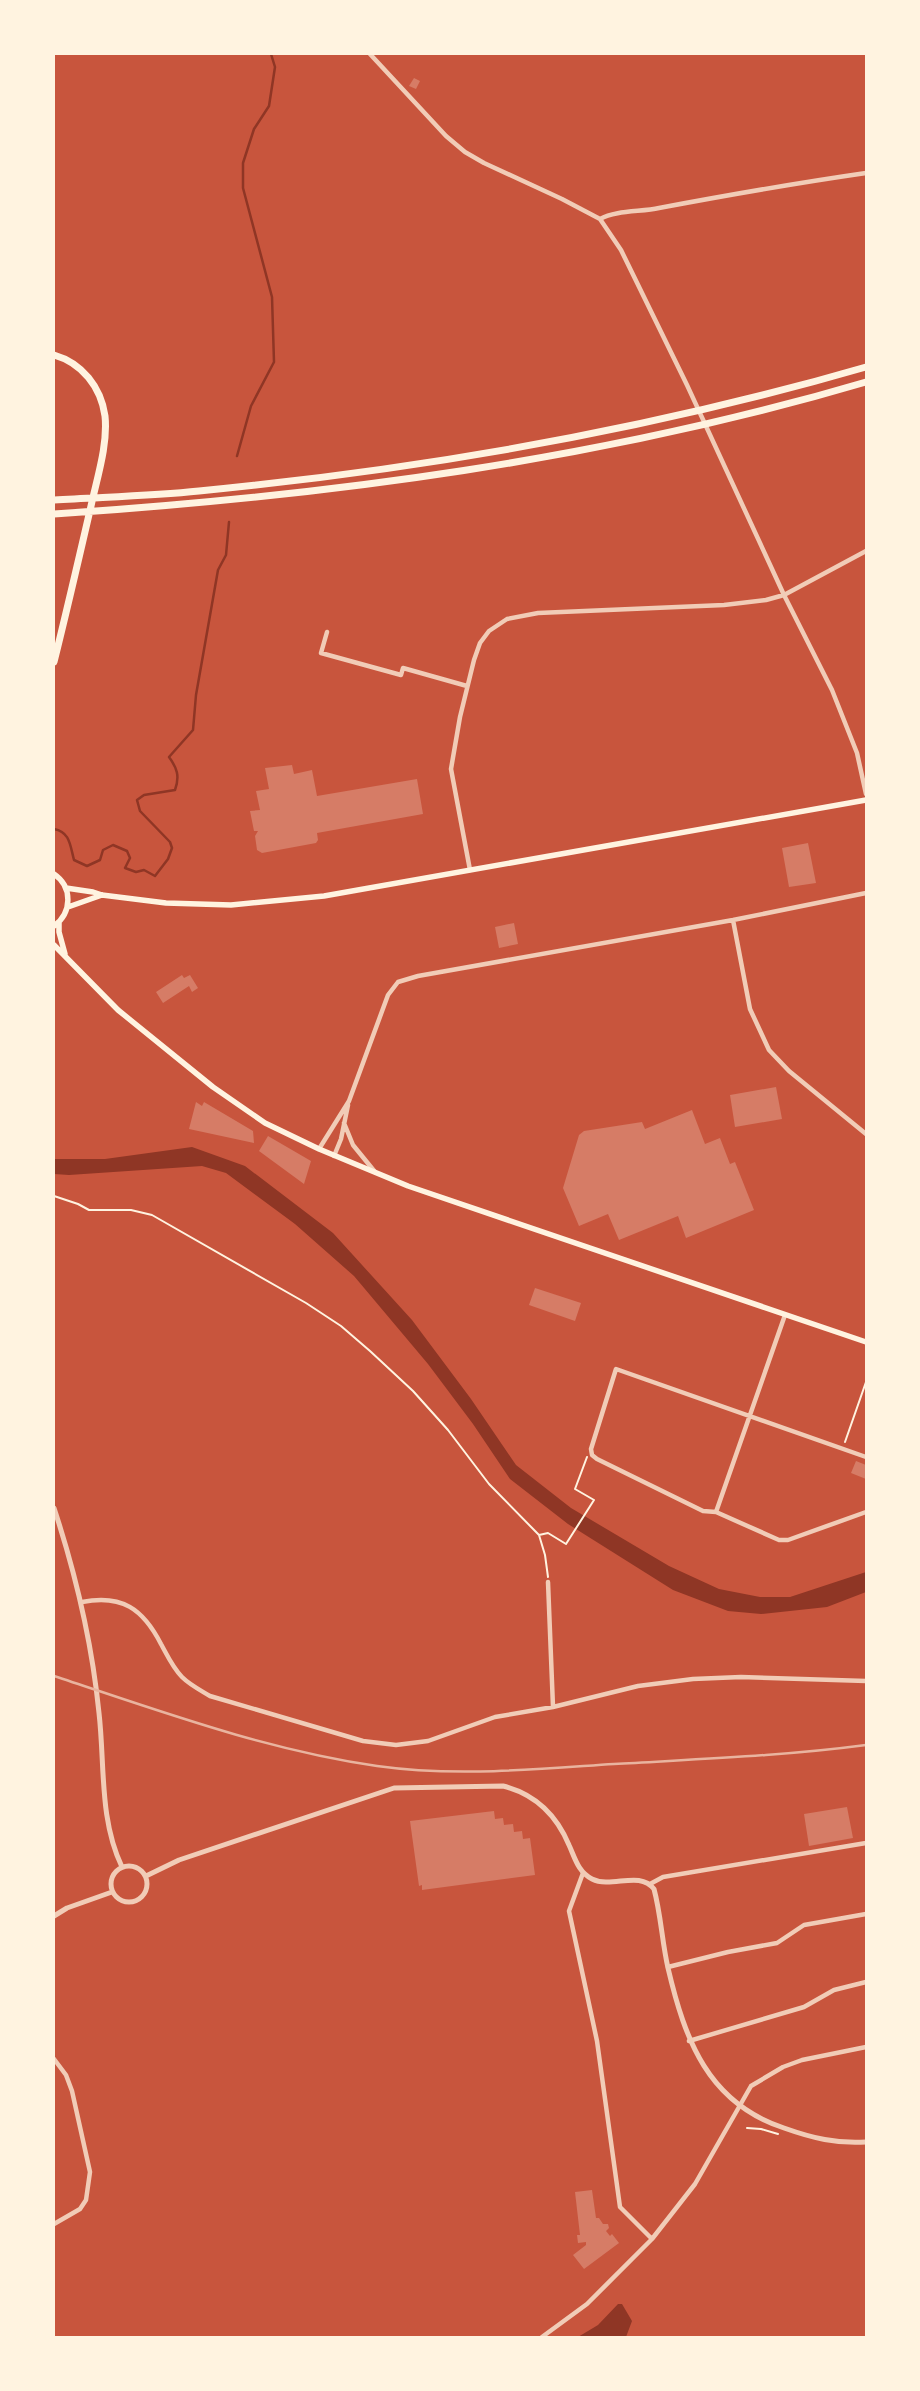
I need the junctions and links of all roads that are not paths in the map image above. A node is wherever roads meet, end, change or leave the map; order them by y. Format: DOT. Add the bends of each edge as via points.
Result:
graph roads {
  1 [pos="370,54"];
  2 [pos="866,173"];
  3 [pos="600,219"];
  4 [pos="54,356"];
  5 [pos="866,367"];
  6 [pos="866,382"];
  7 [pos="54,500"];
  8 [pos="54,514"];
  9 [pos="866,551"];
  10 [pos="784,595"];
  11 [pos="327,632"];
  12 [pos="55,653"];
  13 [pos="54,662"];
  14 [pos="467,686"];
  15 [pos="866,794"];
  16 [pos="866,800"];
  17 [pos="470,870"];
  18 [pos="54,874"];
  19 [pos="66,888"];
  20 [pos="866,893"];
  21 [pos="102,895"];
  22 [pos="68,907"];
  23 [pos="733,920"];
  24 [pos="56,924"];
  25 [pos="54,945"];
  26 [pos="66,956"];
  27 [pos="349,1101"];
  28 [pos="344,1123"];
  29 [pos="866,1134"];
  30 [pos="319,1149"];
  31 [pos="334,1156"];
  32 [pos="376,1173"];
  33 [pos="785,1314"];
  34 [pos="866,1342"];
  35 [pos="748,1416"];
  36 [pos="866,1457"];
  37 [pos="54,1508"];
  38 [pos="716,1512"];
  39 [pos="866,1512"];
  40 [pos="548,1582"];
  41 [pos="82,1602"];
  42 [pos="866,1681"];
  43 [pos="553,1707"];
  44 [pos="866,1843"];
  45 [pos="122,1867"];
  46 [pos="583,1874"];
  47 [pos="146,1876"];
  48 [pos="650,1884"];
  49 [pos="112,1892"];
  50 [pos="866,1914"];
  51 [pos="54,1916"];
  52 [pos="668,1967"];
  53 [pos="866,1982"];
  54 [pos="689,2041"];
  55 [pos="866,2047"];
  56 [pos="54,2059"];
  57 [pos="740,2106"];
  58 [pos="866,2142"];
  59 [pos="54,2224"];
  60 [pos="652,2240"];
  61 [pos="542,2337"];
  1 -- 3 [label="street" via="446,136 465,152"];
  2 -- 3 [label="street" via="785,184"];
  3 -- 10 [label="street" via="620,250 688,385"];
  4 -- 12 [label="highway" via="82,370 94,385 102,402 105,428 98,475"];
  5 -- 7 [label="highway" via="682,415 457,457 197,491"];
  6 -- 8 [label="highway" via="692,428 442,474 302,494"];
  9 -- 10 [label="street"];
  10 -- 14 [label="street" via="724,606 538,613 507,619 489,630 480,643"];
  10 -- 15 [label="street" via="832,690 857,753"];
  11 -- 14 [label="street" via="321,653 401,676 403,668"];
  12 -- 13 [label="highway"];
  14 -- 17 [label="street" via="451,769"];
  16 -- 17 [label="main road"];
  17 -- 21 [label="main road" via="274,902 206,905"];
  18 -- 19 [label="main road"];
  19 -- 21 [label="main road"];
  19 -- 22 [label="main road"];
  20 -- 23 [label="street"];
  21 -- 22 [label="main road"];
  22 -- 24 [label="main road"];
  23 -- 27 [label="street" via="398,982 388,995"];
  23 -- 29 [label="street" via="750,1009 769,1050"];
  24 -- 26 [label="main road"];
  25 -- 26 [label="main road"];
  26 -- 30 [label="main road" via="118,1010 212,1087 265,1123"];
  27 -- 28 [label="street"];
  27 -- 30 [label="street"];
  28 -- 31 [label="street"];
  28 -- 32 [label="street" via="353,1145"];
  30 -- 31 [label="main road"];
  31 -- 32 [label="main road"];
  32 -- 33 [label="main road"];
  33 -- 34 [label="main road"];
  33 -- 35 [label="street"];
  35 -- 36 [label="street"];
  35 -- 38 [label="street"];
  35 -- 38 [label="street" via="616,1369 591,1449 592,1455 703,1511"];
  37 -- 41 [label="street"];
  38 -- 39 [label="street" via="779,1540 788,1540"];
  40 -- 43 [label="street"];
  41 -- 43 [label="street" via="106,1598 141,1614 180,1676 210,1696 363,1741 396,1746 428,1741 495,1717"];
  41 -- 45 [label="street" via="99,1714 105,1809 110,1836"];
  42 -- 43 [label="street" via="740,1677 693,1679 638,1686"];
  44 -- 48 [label="street" via="671,1875"];
  45 -- 47 [label="street" via="133,1866"];
  45 -- 49 [label="street" via="111,1880"];
  46 -- 47 [label="street" via="560,1826 528,1794 503,1786 425,1786 388,1790 179,1860"];
  46 -- 48 [label="street" via="601,1882 643,1881"];
  46 -- 60 [label="street" via="569,1911 597,2041 620,2207"];
  47 -- 49 [label="street" via="148,1888 137,1901 121,1901"];
  48 -- 52 [label="street" via="656,1897"];
  49 -- 51 [label="street" via="93,1897"];
  50 -- 52 [label="street" via="804,1925 777,1944"];
  52 -- 54 [label="street"];
  53 -- 54 [label="street" via="834,1990 804,2007"];
  54 -- 57 [label="street" via="701,2064"];
  55 -- 57 [label="street" via="822,2054 783,2067 751,2086"];
  56 -- 59 [label="street" via="66,2075 72,2091 90,2172 86,2200 80,2209"];
  57 -- 58 [label="street" via="773,2125 812,2138"];
  57 -- 60 [label="street" via="695,2184"];
  60 -- 61 [label="street" via="587,2304"];
}
